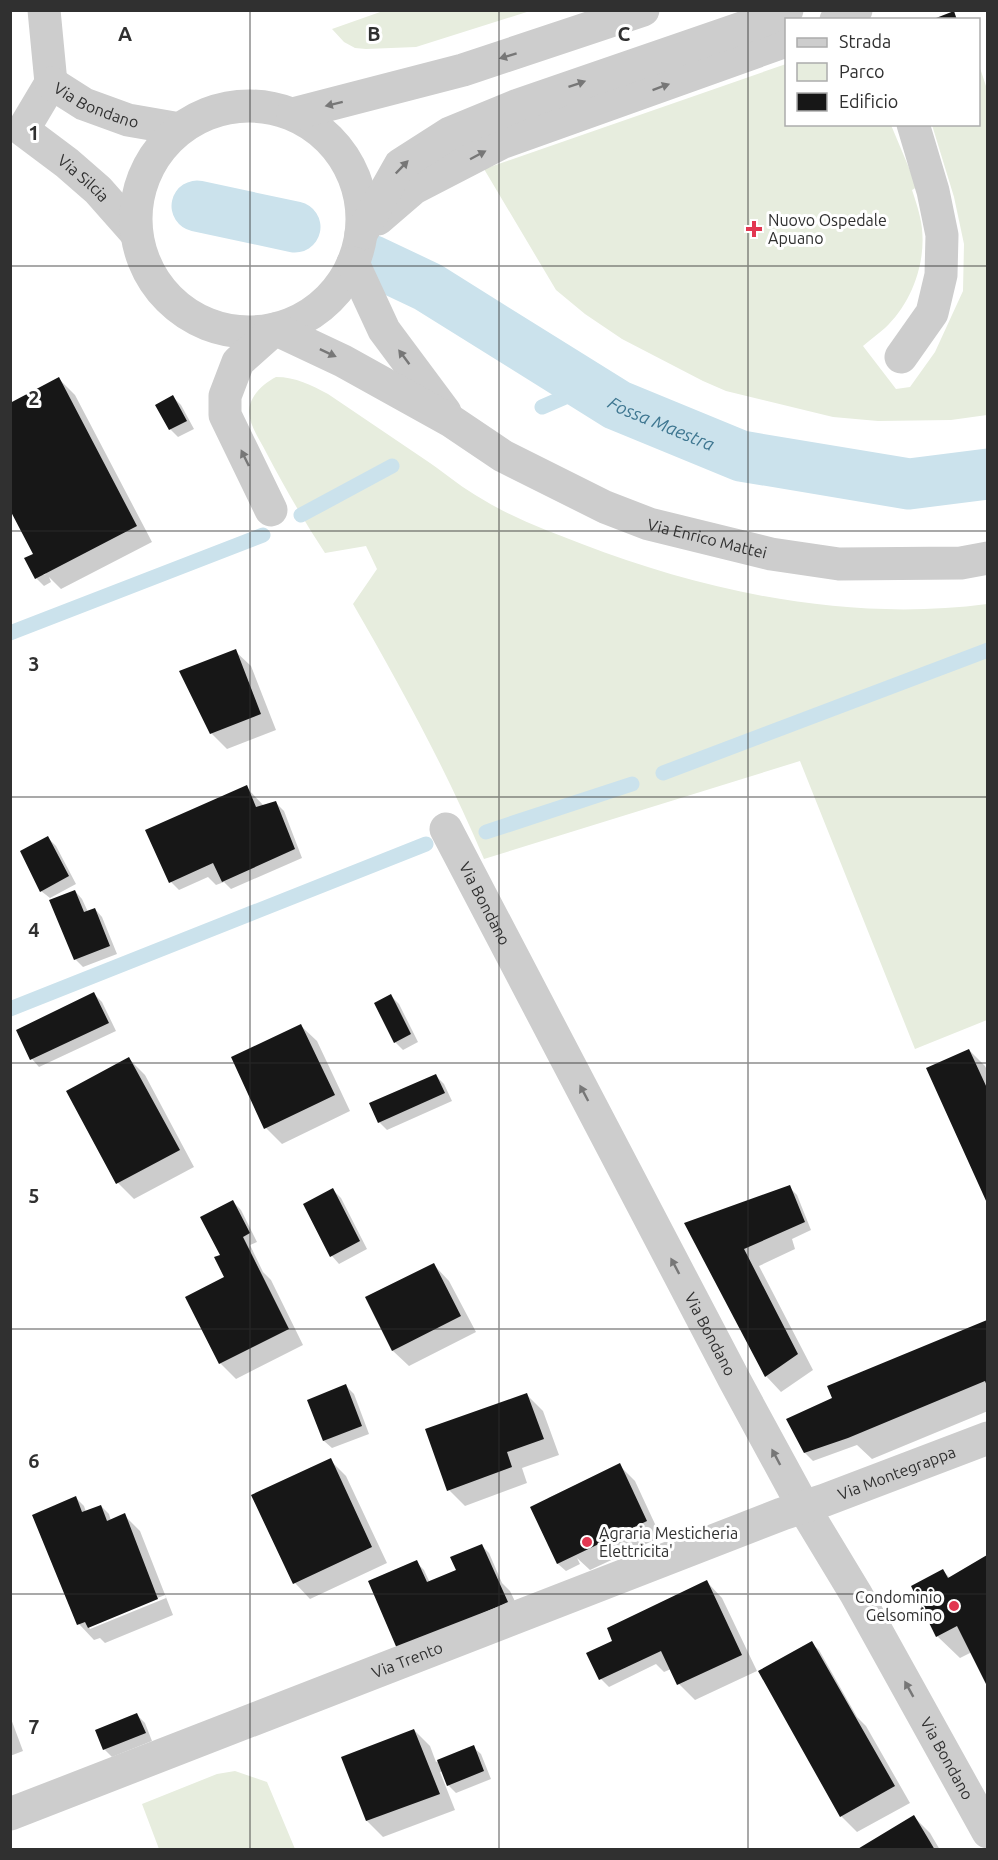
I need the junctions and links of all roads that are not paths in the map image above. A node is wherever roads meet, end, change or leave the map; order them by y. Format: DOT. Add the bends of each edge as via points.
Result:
graph roads {
  1 [pos="44,10"];
  2 [pos="643,10"];
  3 [pos="787,10"];
  4 [pos="856,10"];
  5 [pos="840,18"];
  6 [pos="785,41"];
  7 [pos="51,83"];
  8 [pos="293,114"];
  9 [pos="914,126"];
  10 [pos="180,129"];
  11 [pos="136,233"];
  12 [pos="357,248"];
  13 [pos="275,329"];
  14 [pos="900,357"];
  15 [pos="451,421"];
  16 [pos="271,510"];
  17 [pos="987,558"];
  18 [pos="446,829"];
  19 [pos="987,1438"];
  20 [pos="804,1508"];
  21 [pos="10,1814"];
  22 [pos="987,1832"];
  1 -- 7 [label="street, Via Bondano"];
  2 -- 8 [label="street, one-way" via="463,70"];
  12 -- 3 [label="street, one-way" via="400,165 450,133"];
  4 -- 5 [label="street"];
  12 -- 6 [label="street, one-way" via="414,188 501,143"];
  7 -- 10 [label="street, Via Bondano" via="84,104 128,120"];
  7 -- 11 [label="street, Via Silcia" via="23,130 98,190"];
  8 -- 10 [label="street" via="265,107 235,106 206,114"];
  8 -- 12 [label="street" via="318,129 339,150 354,176 361,204"];
  9 -- 14 [label="street" via="942,235 941,275 932,313"];
  10 -- 11 [label="street" via="160,149 144,174 136,203"];
  11 -- 13 [label="street" via="144,263 160,291 184,312 212,326 243,332"];
  12 -- 13 [label="street" via="335,293 308,316"];
  15 -- 12 [label="street, one-way" via="384,330"];
  13 -- 15 [label="street, one-way" via="343,361"];
  16 -- 13 [label="street, one-way" via="225,415 225,396 238,362"];
  15 -- 17 [label="street, Via Enrico Mattei" via="503,456 597,502 649,524 703,538 839,564 961,563"];
  20 -- 18 [label="street, Via Bondano, one-way"];
  19 -- 20 [label="street, Via Montegrappa"];
  20 -- 21 [label="street, Via Trento"];
  22 -- 20 [label="street, Via Bondano, one-way"];
}
